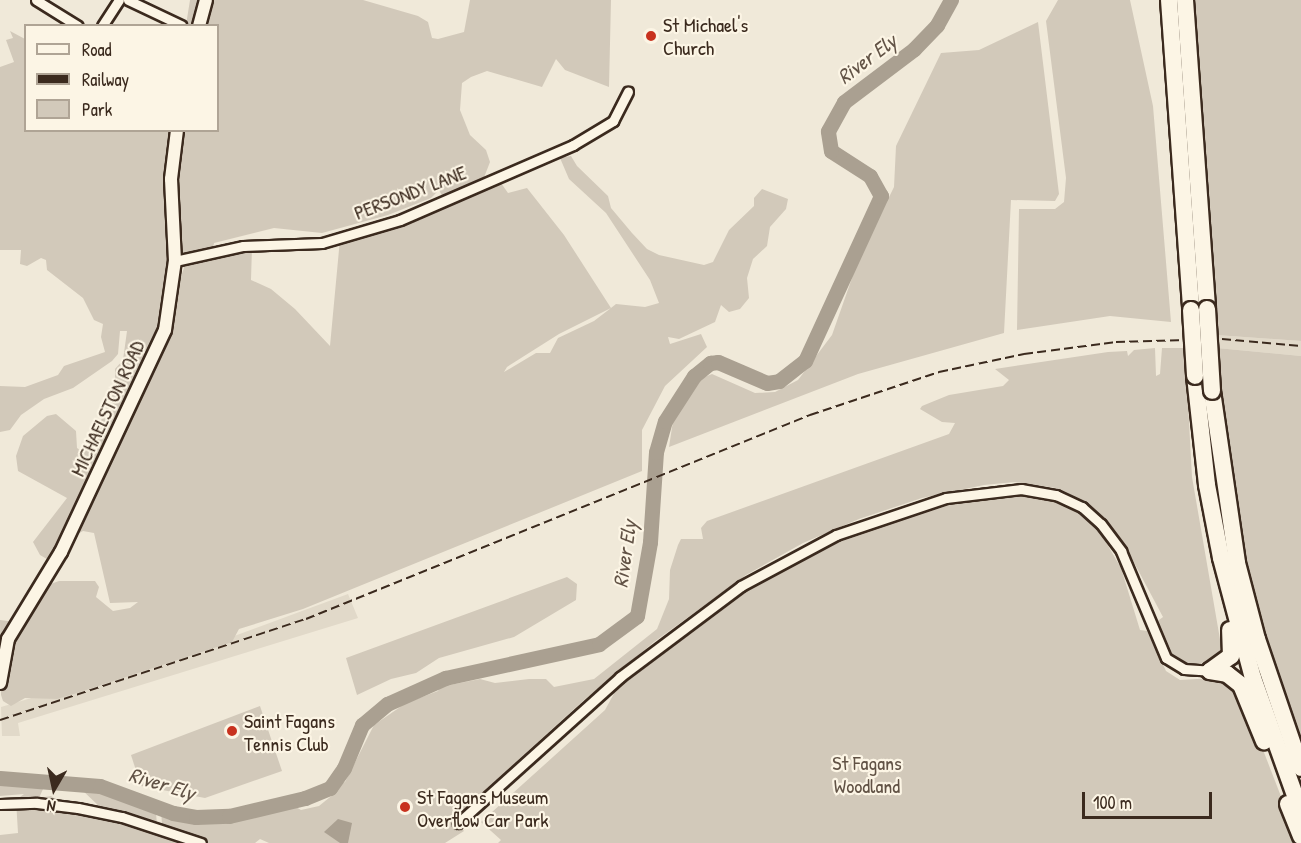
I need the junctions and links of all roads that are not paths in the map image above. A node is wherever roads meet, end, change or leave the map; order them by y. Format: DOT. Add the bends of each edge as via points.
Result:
graph roads {
  1 [pos="36,0"];
  2 [pos="119,0"];
  3 [pos="128,0"];
  4 [pos="206,0"];
  5 [pos="1169,0"];
  6 [pos="1185,0"];
  7 [pos="75,24"];
  8 [pos="103,24"];
  9 [pos="179,24"];
  10 [pos="200,24"];
  11 [pos="628,92"];
  12 [pos="177,132"];
  13 [pos="175,261"];
  14 [pos="1199,309"];
  15 [pos="1200,433"];
  16 [pos="1210,671"];
  17 [pos="0,683"];
  18 [pos="1301,768"];
  19 [pos="0,804"];
  20 [pos="1301,812"];
  21 [pos="458,823"];
  22 [pos="1301,836"];
  23 [pos="201,843"];
  1 -- 7 [label="street"];
  2 -- 8 [label="street"];
  3 -- 9 [label="street"];
  4 -- 10 [label="street"];
  5 -- 14 [label="highway"];
  6 -- 14 [label="highway"];
  11 -- 13 [label="street, PERSONDY LANE" via="613,121 573,146 400,219 322,243 243,246"];
  12 -- 13 [label="street, MICHAELSTON ROAD" via="171,179"];
  13 -- 17 [label="street, MICHAELSTON ROAD" via="168,320 158,349 61,552 8,639"];
  14 -- 15 [label="highway, bridge" via="1195,376"];
  14 -- 18 [label="highway, bridge" via="1237,563 1257,639"];
  15 -- 16 [label="highway" via="1208,532 1233,649 1228,660"];
  15 -- 20 [label="highway" via="1212,513 1235,617"];
  16 -- 21 [label="street" via="1184,669 1166,658 1121,551 1082,507 1056,495 1021,489 946,498 836,535 731,593 620,677"];
  16 -- 22 [label="highway" via="1227,674 1241,685"];
  19 -- 23 [label="street" via="78,808 122,817"];
}
